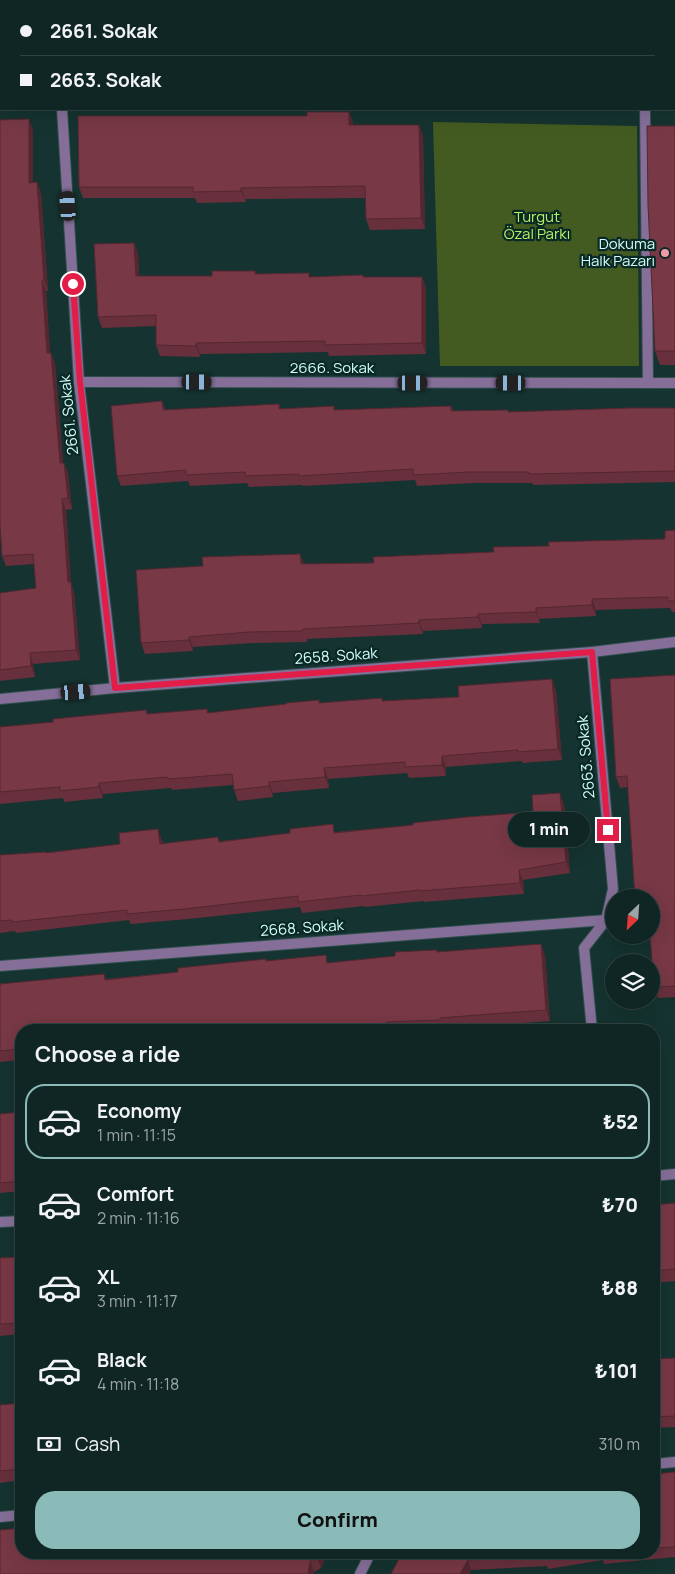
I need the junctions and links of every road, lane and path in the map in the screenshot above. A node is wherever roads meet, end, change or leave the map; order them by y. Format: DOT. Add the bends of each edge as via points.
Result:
graph roads {
  1 [pos="62,110"];
  2 [pos="645,110"];
  3 [pos="80,382"];
  4 [pos="648,383"];
  5 [pos="675,383"];
  6 [pos="675,642"];
  7 [pos="592,652"];
  8 [pos="115,688"];
  9 [pos="0,699"];
  10 [pos="613,889"];
  11 [pos="605,920"];
  12 [pos="605,921"];
  13 [pos="0,966"];
  14 [pos="591,1024"];
  15 [pos="675,1174"];
  16 [pos="660,1175"];
  17 [pos="15,1221"];
  18 [pos="0,1222"];
  19 [pos="675,1462"];
  20 [pos="660,1463"];
  21 [pos="15,1516"];
  22 [pos="0,1517"];
  23 [pos="368,1559"];
  24 [pos="360,1574"];
  1 -- 3 [label="street, 2661. Sokak"];
  2 -- 4 [label="street"];
  3 -- 4 [label="street, 2666. Sokak"];
  3 -- 8 [label="street, 2661. Sokak"];
  4 -- 5 [label="street, 2666. Sokak"];
  6 -- 7 [label="street, 2658. Sokak"];
  7 -- 8 [label="street, 2658. Sokak"];
  7 -- 10 [label="street, 2663. Sokak"];
  8 -- 9 [label="street, 2658. Sokak"];
  11 -- 13 [label="street, 2668. Sokak"];
  12 -- 14 [label="street, 2663. Sokak" via="584,948"];
  15 -- 16 [label="street"];
  17 -- 18 [label="street"];
  19 -- 20 [label="street"];
  21 -- 22 [label="street"];
  23 -- 24 [label="street"];
}
